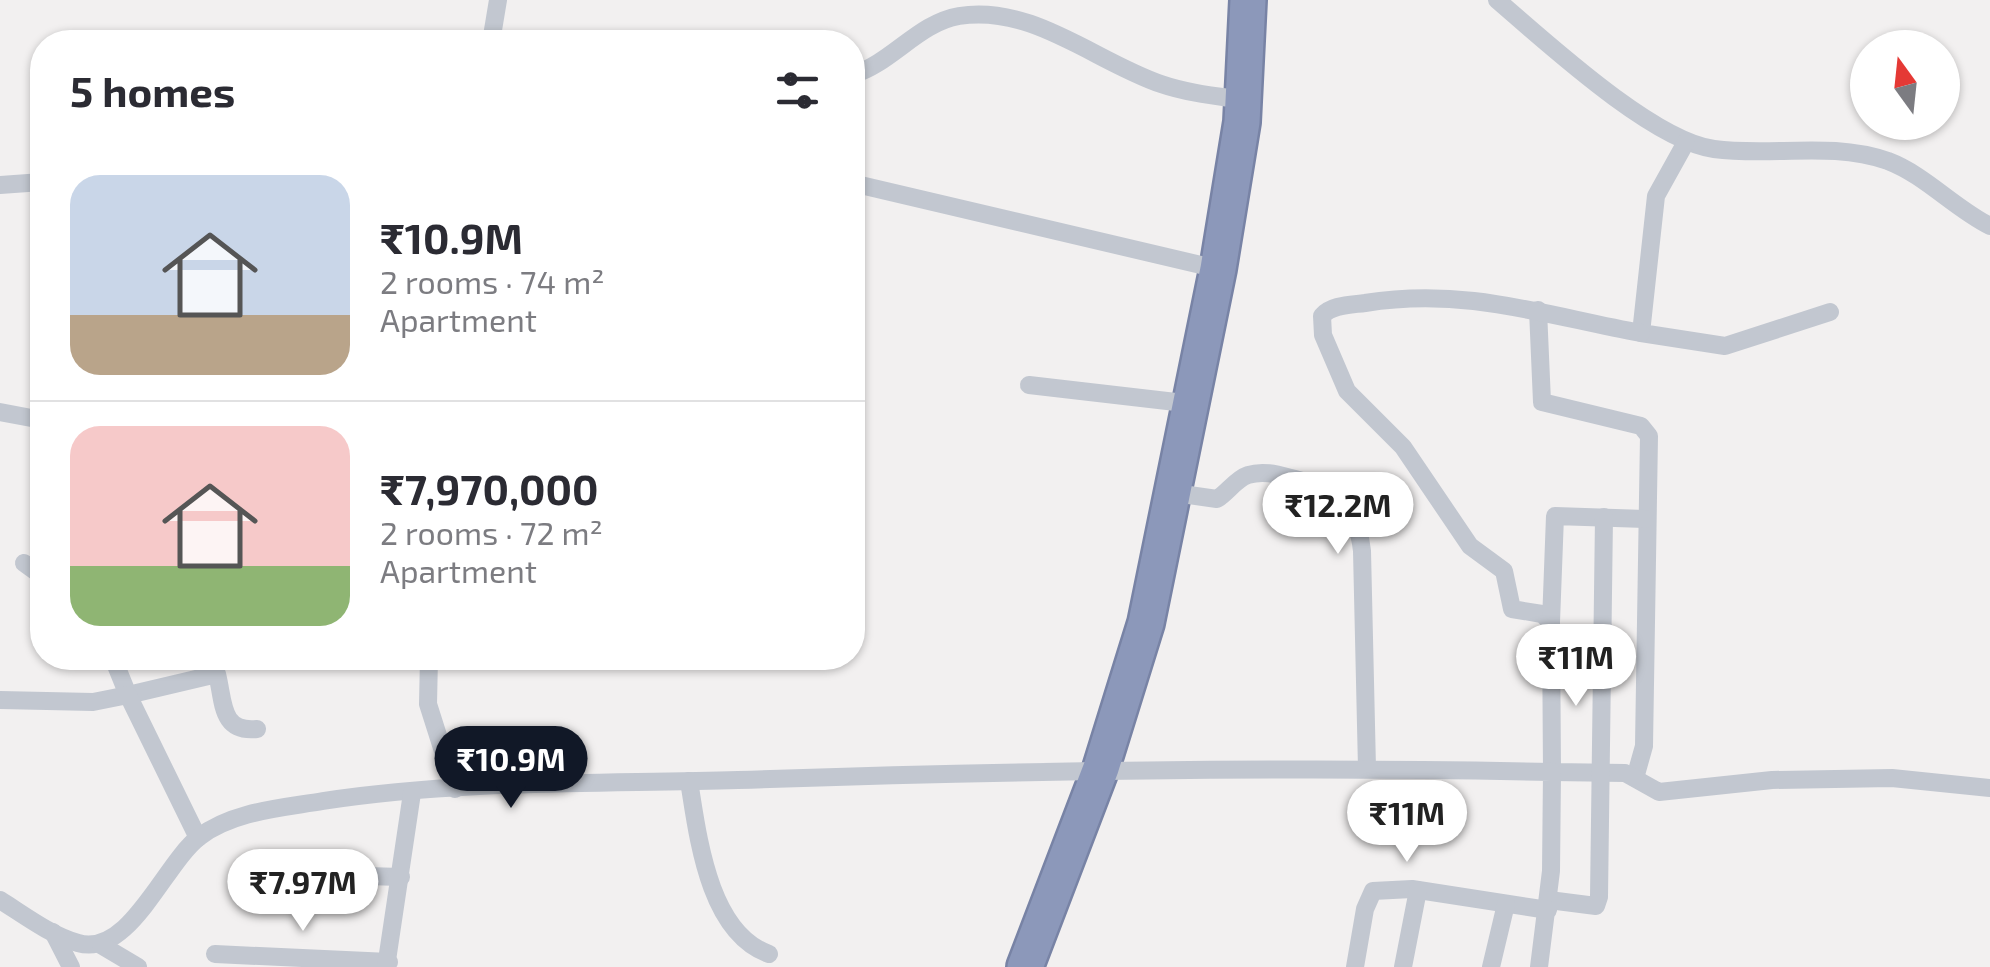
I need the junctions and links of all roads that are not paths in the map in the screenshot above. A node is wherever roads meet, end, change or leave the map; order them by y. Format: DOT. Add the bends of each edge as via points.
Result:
graph roads {
  1 [pos="498,0"];
  2 [pos="1248,0"];
  3 [pos="1497,0"];
  4 [pos="987,7"];
  5 [pos="493,30"];
  6 [pos="865,71"];
  7 [pos="1244,100"];
  8 [pos="1686,142"];
  9 [pos="30,183"];
  10 [pos="0,185"];
  11 [pos="865,187"];
  12 [pos="1990,226"];
  13 [pos="1218,269"];
  14 [pos="1538,310"];
  15 [pos="1830,312"];
  16 [pos="1641,333"];
  17 [pos="1028,385"];
  18 [pos="1193,404"];
  19 [pos="0,412"];
  20 [pos="30,418"];
  21 [pos="1174,493"];
  22 [pos="1604,517"];
  23 [pos="1645,519"];
  24 [pos="24,563"];
  25 [pos="30,567"];
  26 [pos="1550,622"];
  27 [pos="118,670"];
  28 [pos="429,670"];
  29 [pos="128,695"];
  30 [pos="0,700"];
  31 [pos="257,729"];
  32 [pos="1101,768"];
  33 [pos="1368,768"];
  34 [pos="1552,772"];
  35 [pos="1598,772"];
  36 [pos="1635,778"];
  37 [pos="689,782"];
  38 [pos="1990,788"];
  39 [pos="455,789"];
  40 [pos="412,793"];
  41 [pos="198,838"];
  42 [pos="263,873"];
  43 [pos="402,877"];
  44 [pos="1418,890"];
  45 [pos="0,900"];
  46 [pos="1506,904"];
  47 [pos="1549,905"];
  48 [pos="53,932"];
  49 [pos="100,945"];
  50 [pos="215,954"];
  51 [pos="770,954"];
  52 [pos="387,964"];
  53 [pos="71,967"];
  54 [pos="138,967"];
  55 [pos="1025,967"];
  56 [pos="1354,967"];
  57 [pos="1403,967"];
  58 [pos="1492,967"];
  59 [pos="1539,967"];
  1 -- 5 [label="street"];
  2 -- 7 [label="highway"];
  3 -- 8 [label="street"];
  4 -- 6 [label="street" via="921,32"];
  4 -- 7 [label="street" via="1158,83"];
  7 -- 13 [label="highway"];
  8 -- 12 [label="street" via="1716,150 1818,148 1868,155 1907,171"];
  8 -- 16 [label="street" via="1656,196"];
  9 -- 10 [label="street"];
  11 -- 13 [label="street"];
  13 -- 18 [label="highway"];
  14 -- 16 [label="street"];
  14 -- 23 [label="street" via="1542,402 1646,430"];
  14 -- 26 [label="street" via="1424,295 1332,308 1320,326 1346,391 1403,447 1470,546 1504,571 1512,610 1542,614"];
  15 -- 16 [label="street" via="1725,346"];
  17 -- 18 [label="street"];
  18 -- 21 [label="highway"];
  19 -- 20 [label="street"];
  21 -- 32 [label="highway" via="1146,623"];
  21 -- 33 [label="street" via="1217,498 1242,478 1270,473 1321,486 1351,508 1362,552"];
  22 -- 23 [label="street"];
  22 -- 26 [label="street" via="1560,514 1553,520"];
  22 -- 35 [label="street"];
  23 -- 36 [label="street" via="1644,746"];
  24 -- 25 [label="street"];
  26 -- 34 [label="street"];
  27 -- 29 [label="street"];
  28 -- 39 [label="street" via="428,704"];
  29 -- 30 [label="street" via="93,702"];
  29 -- 31 [label="street" via="217,674 228,721"];
  29 -- 41 [label="street"];
  32 -- 33 [label="street"];
  32 -- 37 [label="street"];
  32 -- 55 [label="highway"];
  33 -- 34 [label="street"];
  34 -- 35 [label="street"];
  34 -- 47 [label="street"];
  35 -- 36 [label="street"];
  35 -- 47 [label="street" via="1598,903"];
  36 -- 38 [label="street" via="1659,792 1772,780 1924,780"];
  37 -- 39 [label="street"];
  37 -- 51 [label="street" via="720,902 745,940"];
  39 -- 40 [label="street"];
  40 -- 41 [label="street" via="239,816"];
  40 -- 43 [label="street"];
  41 -- 49 [label="street" via="122,932"];
  42 -- 43 [label="street"];
  43 -- 52 [label="street"];
  44 -- 46 [label="street"];
  44 -- 56 [label="street" via="1383,889 1368,898"];
  44 -- 57 [label="street"];
  45 -- 48 [label="street"];
  46 -- 47 [label="street"];
  46 -- 58 [label="street"];
  47 -- 59 [label="street"];
  48 -- 49 [label="street"];
  48 -- 53 [label="street"];
  49 -- 54 [label="street"];
  50 -- 52 [label="street"];
}
